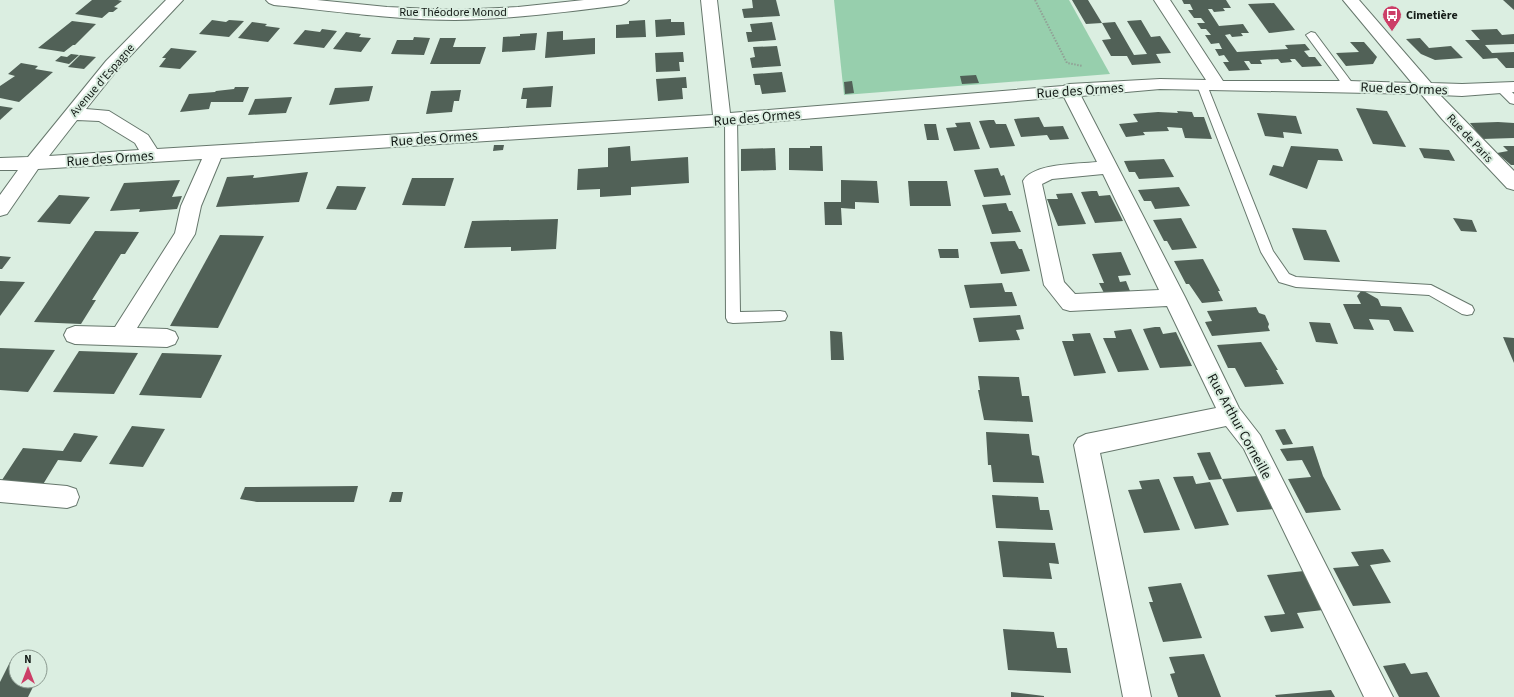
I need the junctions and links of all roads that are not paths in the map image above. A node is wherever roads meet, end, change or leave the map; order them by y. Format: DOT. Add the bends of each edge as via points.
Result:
graph roads {
  1 [pos="176,0"];
  2 [pos="274,0"];
  3 [pos="621,0"];
  4 [pos="710,0"];
  5 [pos="1162,0"];
  6 [pos="1351,0"];
  7 [pos="363,4"];
  8 [pos="546,5"];
  9 [pos="1311,35"];
  10 [pos="1210,85"];
  11 [pos="1349,86"];
  12 [pos="1508,88"];
  13 [pos="1426,89"];
  14 [pos="1069,90"];
  15 [pos="1514,100"];
  16 [pos="72,114"];
  17 [pos="726,120"];
  18 [pos="214,152"];
  19 [pos="150,155"];
  20 [pos="0,164"];
  21 [pos="33,164"];
  22 [pos="1109,167"];
  23 [pos="1514,184"];
  24 [pos="0,209"];
  25 [pos="1174,297"];
  26 [pos="1467,310"];
  27 [pos="780,316"];
  28 [pos="75,335"];
  29 [pos="121,336"];
  30 [pos="167,338"];
  31 [pos="1231,415"];
  32 [pos="0,492"];
  33 [pos="67,497"];
  34 [pos="1137,697"];
  35 [pos="1379,697"];
  1 -- 16 [label="street, Avenue d'Espagne" via="112,65"];
  2 -- 7 [label="street, Rue Théodore Monod"];
  3 -- 8 [label="street, Rue Théodore Monod"];
  4 -- 17 [label="street"];
  5 -- 10 [label="street"];
  6 -- 13 [label="street, Rue de Paris"];
  7 -- 8 [label="street, Rue Théodore Monod" via="405,13 454,14"];
  9 -- 11 [label="lane"];
  10 -- 11 [label="street, Rue des Ormes"];
  10 -- 14 [label="street, Rue des Ormes" via="1160,84"];
  10 -- 26 [label="lane" via="1267,252 1284,278 1296,282 1431,290"];
  11 -- 13 [label="street, Rue des Ormes"];
  12 -- 13 [label="street, Rue des Ormes"];
  12 -- 15 [label="lane"];
  13 -- 23 [label="street, Rue de Paris"];
  14 -- 17 [label="street, Rue des Ormes"];
  14 -- 22 [label="street, Rue Arthur Corneille"];
  16 -- 19 [label="street" via="103,115 142,139"];
  16 -- 21 [label="street, Avenue d'Espagne"];
  17 -- 18 [label="street, Rue des Ormes"];
  17 -- 27 [label="lane" via="733,318"];
  18 -- 19 [label="street, Rue des Ormes"];
  18 -- 29 [label="street" via="191,206 185,234"];
  19 -- 21 [label="street, Rue des Ormes"];
  20 -- 21 [label="street, Rue des Ormes"];
  21 -- 24 [label="street, Avenue d'Espagne"];
  22 -- 25 [label="street, Rue Arthur Corneille"];
  22 -- 25 [label="street" via="1049,173 1032,181 1054,285 1070,303"];
  25 -- 31 [label="street, Rue Arthur Corneille"];
  28 -- 29 [label="street"];
  29 -- 30 [label="street"];
  31 -- 34 [label="street" via="1086,445"];
  31 -- 35 [label="street, Rue Arthur Corneille" via="1252,442"];
  32 -- 33 [label="street"];
}
